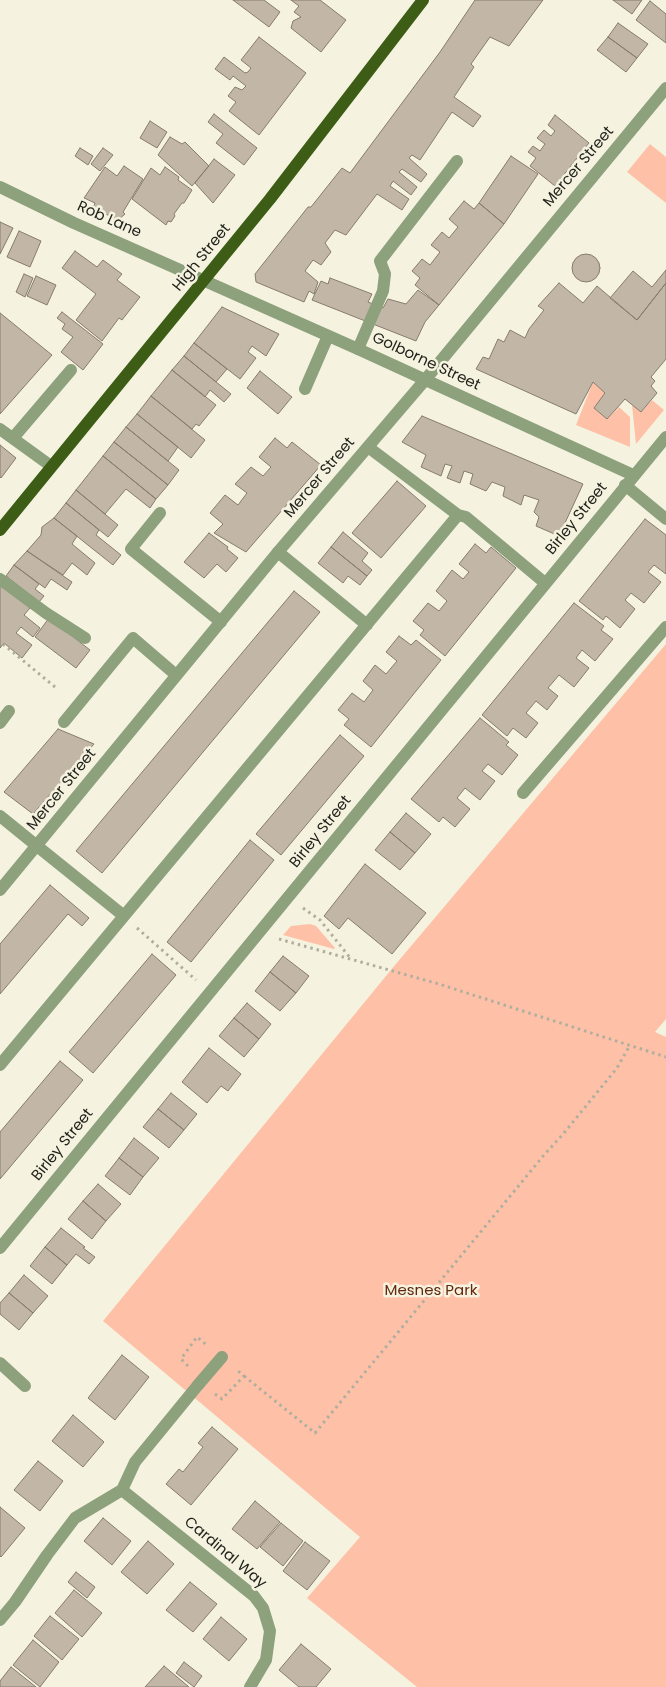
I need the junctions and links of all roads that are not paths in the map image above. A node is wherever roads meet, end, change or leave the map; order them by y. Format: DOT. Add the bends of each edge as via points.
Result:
graph roads {
  1 [pos="423,0"];
  2 [pos="666,88"];
  3 [pos="457,161"];
  4 [pos="0,187"];
  5 [pos="205,281"];
  6 [pos="328,336"];
  7 [pos="358,349"];
  8 [pos="71,370"];
  9 [pos="425,380"];
  10 [pos="305,389"];
  11 [pos="0,429"];
  12 [pos="666,437"];
  13 [pos="13,438"];
  14 [pos="368,447"];
  15 [pos="51,466"];
  16 [pos="629,480"];
  17 [pos="160,513"];
  18 [pos="458,515"];
  19 [pos="666,519"];
  20 [pos="0,530"];
  21 [pos="278,552"];
  22 [pos="0,579"];
  23 [pos="545,583"];
  24 [pos="221,622"];
  25 [pos="367,625"];
  26 [pos="666,627"];
  27 [pos="85,638"];
  28 [pos="176,675"];
  29 [pos="9,711"];
  30 [pos="64,722"];
  31 [pos="0,723"];
  32 [pos="523,793"];
  33 [pos="0,816"];
  34 [pos="37,846"];
  35 [pos="0,890"];
  36 [pos="124,916"];
  37 [pos="0,1065"];
  38 [pos="0,1248"];
  39 [pos="222,1358"];
  40 [pos="0,1362"];
  41 [pos="25,1386"];
  42 [pos="122,1490"];
  43 [pos="0,1620"];
  44 [pos="250,1687"];
  1 -- 5 [label="main road, High Street"];
  2 -- 9 [label="street, Mercer Street"];
  3 -- 7 [label="street" via="380,261 385,274 383,291"];
  4 -- 5 [label="street, Rob Lane"];
  5 -- 6 [label="street, Golborne Street"];
  5 -- 15 [label="main road, High Street"];
  6 -- 7 [label="street, Golborne Street"];
  6 -- 10 [label="street"];
  7 -- 9 [label="street, Golborne Street"];
  8 -- 13 [label="street"];
  9 -- 14 [label="street, Mercer Street"];
  9 -- 16 [label="street, Golborne Street"];
  11 -- 13 [label="street"];
  12 -- 16 [label="street, Birley Street"];
  13 -- 15 [label="street"];
  14 -- 18 [label="street"];
  14 -- 21 [label="street, Mercer Street"];
  15 -- 20 [label="main road, High Street"];
  16 -- 19 [label="street, Golborne Street"];
  16 -- 23 [label="street, Birley Street"];
  17 -- 24 [label="street" via="131,549"];
  18 -- 23 [label="street" via="466,517"];
  18 -- 25 [label="street"];
  21 -- 24 [label="street, Mercer Street"];
  21 -- 25 [label="street"];
  22 -- 27 [label="street"];
  23 -- 38 [label="street, Birley Street"];
  24 -- 28 [label="street, Mercer Street"];
  25 -- 36 [label="street"];
  26 -- 32 [label="street"];
  28 -- 30 [label="street" via="133,638"];
  28 -- 34 [label="street, Mercer Street"];
  29 -- 31 [label="street"];
  33 -- 34 [label="street"];
  34 -- 35 [label="street, Mercer Street"];
  34 -- 36 [label="street"];
  36 -- 37 [label="street"];
  39 -- 42 [label="street" via="136,1462"];
  40 -- 41 [label="street"];
  42 -- 43 [label="street" via="75,1518"];
  42 -- 44 [label="street, Cardinal Way" via="254,1596 263,1608 270,1631 266,1660"];
}
